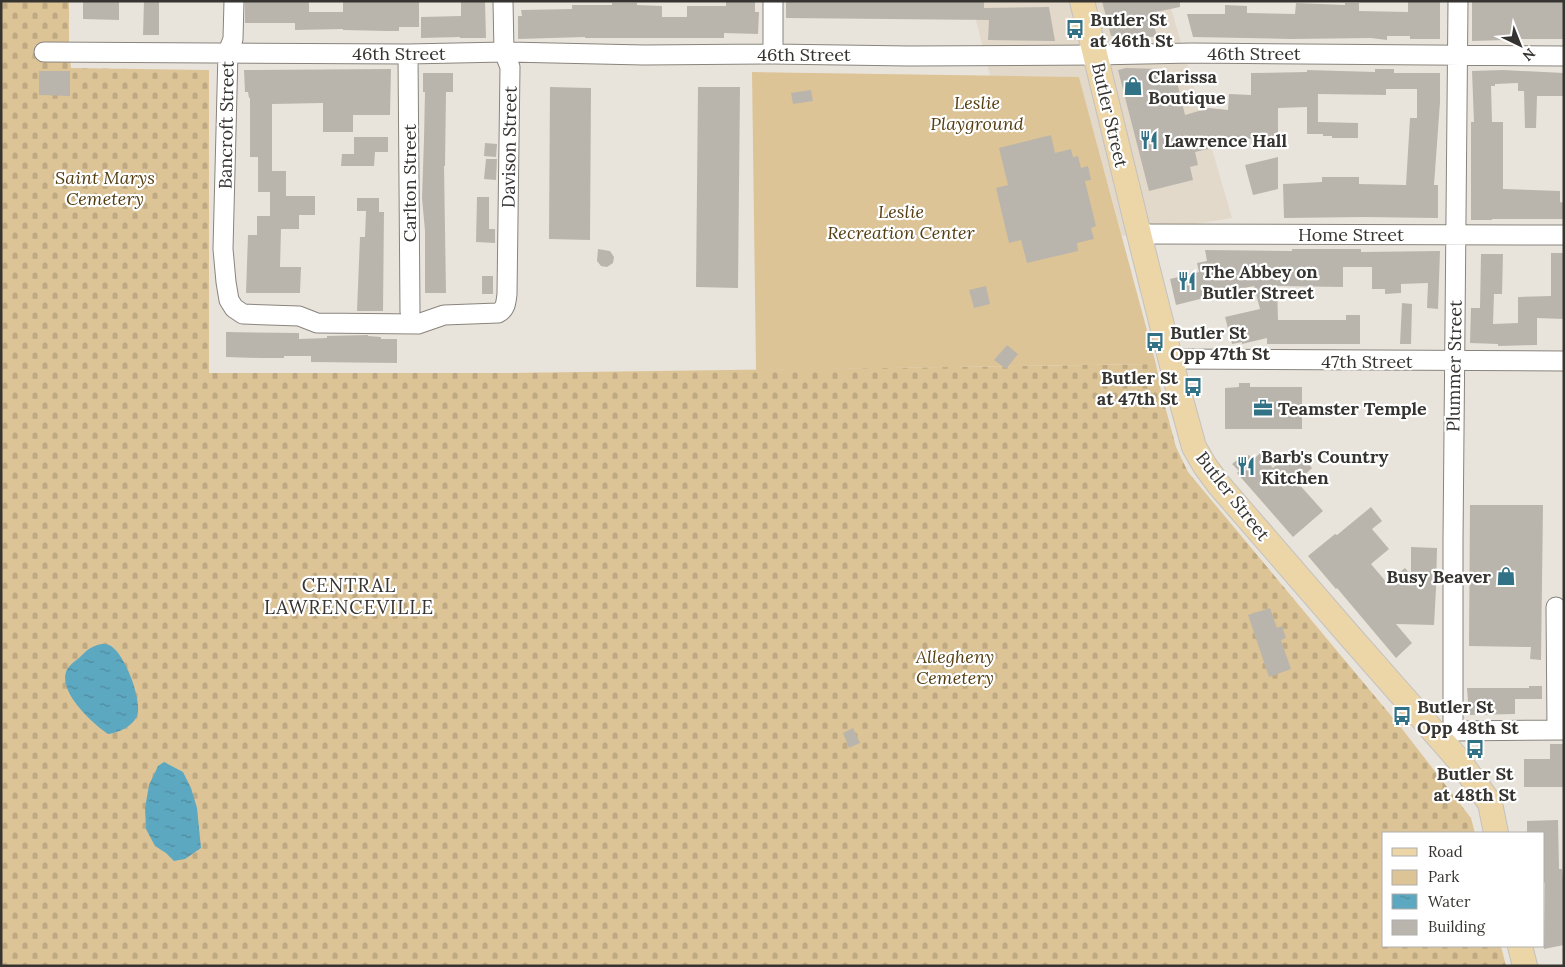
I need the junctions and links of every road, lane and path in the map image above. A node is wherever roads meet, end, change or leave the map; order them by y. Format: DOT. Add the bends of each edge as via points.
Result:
graph roads {
  1 [pos="234,1"];
  2 [pos="503,1"];
  3 [pos="774,1"];
  4 [pos="1082,1"];
  5 [pos="1458,1"];
  6 [pos="44,52"];
  7 [pos="228,52"];
  8 [pos="504,52"];
  9 [pos="408,54"];
  10 [pos="773,54"];
  11 [pos="1096,55"];
  12 [pos="1457,55"];
  13 [pos="1564,56"];
  14 [pos="1138,234"];
  15 [pos="1456,234"];
  16 [pos="1564,235"];
  17 [pos="507,294"];
  18 [pos="410,312"];
  19 [pos="1171,359"];
  20 [pos="1454,361"];
  21 [pos="1564,361"];
  22 [pos="1556,607"];
  23 [pos="1560,730"];
  24 [pos="1447,735"];
  25 [pos="1496,832"];
  26 [pos="1520,947"];
  27 [pos="1525,966"];
  1 -- 7 [label="street, Bancroft Street" via="233,39"];
  2 -- 8 [label="street, Davison Street"];
  3 -- 10 [label="street"];
  4 -- 11 [label="main road, Butler Street"];
  5 -- 12 [label="street, Plummer Street"];
  6 -- 7 [label="street, 46th Street"];
  7 -- 9 [label="street, 46th Street"];
  7 -- 17 [label="street, Bancroft Street" via="223,249 229,300 234,308 243,314 299,316 317,323 418,324 444,315 498,312 505,306"];
  8 -- 9 [label="street, 46th Street"];
  8 -- 10 [label="street, 46th Street"];
  8 -- 17 [label="street, Davison Street" via="510,67"];
  9 -- 18 [label="street, Carlton Street"];
  10 -- 11 [label="street, 46th Street"];
  11 -- 12 [label="street, 46th Street"];
  11 -- 14 [label="main road, Butler Street"];
  12 -- 13 [label="street, 46th Street"];
  12 -- 15 [label="street, Plummer Street"];
  14 -- 15 [label="street, Home Street"];
  14 -- 19 [label="main road, Butler Street"];
  15 -- 16 [label="street, Home Street"];
  15 -- 20 [label="street, Plummer Street"];
  19 -- 20 [label="street, 47th Street"];
  19 -- 24 [label="main road, Butler Street" via="1194,447 1205,466 1348,634"];
  20 -- 21 [label="street, 47th Street"];
  20 -- 24 [label="street, Plummer Street"];
  22 -- 23 [label="street"];
  23 -- 24 [label="street"];
  24 -- 25 [label="main road, Butler Street" via="1457,758 1490,803"];
  26 -- 27 [label="main road"];
}
